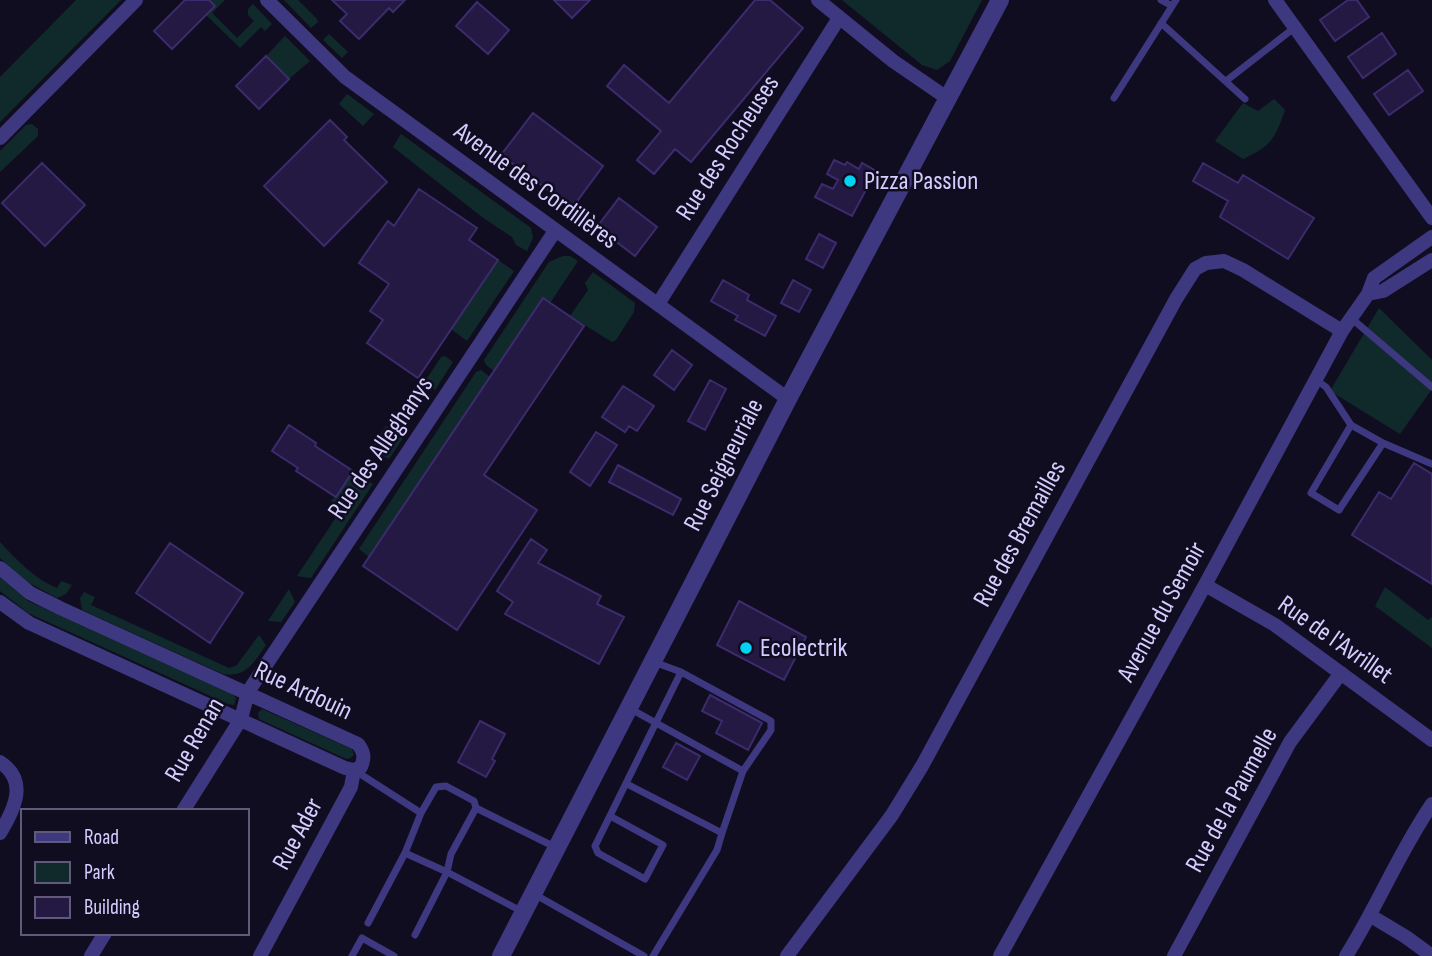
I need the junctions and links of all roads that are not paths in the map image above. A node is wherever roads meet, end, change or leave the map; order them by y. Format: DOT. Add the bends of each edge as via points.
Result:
graph roads {
  1 [pos="136,0"];
  2 [pos="267,0"];
  3 [pos="818,0"];
  4 [pos="1000,0"];
  5 [pos="1161,0"];
  6 [pos="1275,0"];
  7 [pos="1174,3"];
  8 [pos="839,18"];
  9 [pos="1161,23"];
  10 [pos="1295,27"];
  11 [pos="1226,81"];
  12 [pos="1114,97"];
  13 [pos="947,98"];
  14 [pos="1245,99"];
  15 [pos="0,138"];
  16 [pos="1432,218"];
  17 [pos="555,231"];
  18 [pos="1432,237"];
  19 [pos="1432,260"];
  20 [pos="1368,294"];
  21 [pos="658,304"];
  22 [pos="1347,325"];
  23 [pos="1316,380"];
  24 [pos="1432,387"];
  25 [pos="788,399"];
  26 [pos="1351,425"];
  27 [pos="1383,443"];
  28 [pos="1432,464"];
  29 [pos="0,568"];
  30 [pos="1205,585"];
  31 [pos="0,602"];
  32 [pos="653,661"];
  33 [pos="681,672"];
  34 [pos="1341,673"];
  35 [pos="248,692"];
  36 [pos="629,708"];
  37 [pos="241,719"];
  38 [pos="654,723"];
  39 [pos="1432,740"];
  40 [pos="0,762"];
  41 [pos="354,770"];
  42 [pos="743,771"];
  43 [pos="628,784"];
  44 [pos="1432,804"];
  45 [pos="476,808"];
  46 [pos="184,809"];
  47 [pos="421,813"];
  48 [pos="610,816"];
  49 [pos="0,833"];
  50 [pos="722,833"];
  51 [pos="557,848"];
  52 [pos="405,853"];
  53 [pos="447,872"];
  54 [pos="533,893"];
  55 [pos="524,912"];
  56 [pos="1371,916"];
  57 [pos="368,923"];
  58 [pos="104,935"];
  59 [pos="415,935"];
  60 [pos="90,956"];
  61 [pos="260,956"];
  62 [pos="352,956"];
  63 [pos="394,956"];
  64 [pos="501,956"];
  65 [pos="644,956"];
  66 [pos="653,956"];
  67 [pos="787,956"];
  68 [pos="1000,956"];
  69 [pos="1174,956"];
  70 [pos="1346,956"];
  71 [pos="1432,956"];
  1 -- 15 [label="street"];
  2 -- 17 [label="street, Avenue des Cordillères" via="345,77"];
  3 -- 8 [label="street"];
  4 -- 13 [label="street, Rue Seigneuriale"];
  5 -- 7 [label="lane"];
  6 -- 10 [label="street"];
  7 -- 9 [label="lane"];
  8 -- 13 [label="street"];
  8 -- 21 [label="street, Rue des Rocheuses"];
  9 -- 11 [label="lane"];
  9 -- 12 [label="lane"];
  10 -- 11 [label="lane"];
  10 -- 16 [label="street"];
  11 -- 14 [label="lane"];
  13 -- 25 [label="street, Rue Seigneuriale"];
  17 -- 21 [label="street, Avenue des Cordillères"];
  17 -- 35 [label="street, Rue des Alleghanys"];
  18 -- 20 [label="street, Avenue du Semoir" via="1374,278"];
  19 -- 20 [label="street" via="1383,291"];
  20 -- 22 [label="street, Avenue du Semoir"];
  21 -- 25 [label="street, Avenue des Cordillères"];
  22 -- 23 [label="street, Avenue du Semoir"];
  22 -- 24 [label="lane"];
  22 -- 67 [label="street, Rue des Bremailles" via="1224,261 1195,270 1175,299 922,766 892,815"];
  23 -- 26 [label="lane" via="1326,387"];
  23 -- 30 [label="street, Avenue du Semoir"];
  25 -- 32 [label="street, Rue Seigneuriale"];
  26 -- 27 [label="lane"];
  26 -- 27 [label="lane" via="1311,493 1339,510"];
  27 -- 28 [label="lane"];
  29 -- 35 [label="street, Rue Ardouin" via="30,593"];
  30 -- 34 [label="street, Rue de l'Avrillet" via="1275,625"];
  30 -- 68 [label="street, Avenue du Semoir"];
  31 -- 37 [label="street, Rue Ardouin" via="29,623"];
  32 -- 33 [label="lane"];
  32 -- 36 [label="street, Rue Seigneuriale"];
  33 -- 38 [label="lane"];
  33 -- 42 [label="lane" via="771,721 771,730"];
  34 -- 39 [label="street, Rue de l'Avrillet"];
  34 -- 69 [label="street, Rue de la Paumelle" via="1290,742"];
  35 -- 37 [label="street, Rue Renan"];
  35 -- 41 [label="street, Rue Ardouin" via="358,744 364,757"];
  36 -- 38 [label="lane"];
  36 -- 51 [label="street, Rue Seigneuriale"];
  37 -- 41 [label="street, Rue Ardouin"];
  37 -- 46 [label="street, Rue Renan"];
  38 -- 42 [label="lane"];
  38 -- 43 [label="lane"];
  40 -- 49 [label="street" via="7,766 18,790"];
  41 -- 47 [label="lane"];
  41 -- 61 [label="street, Rue Ader" via="351,787"];
  42 -- 50 [label="lane"];
  43 -- 48 [label="lane"];
  43 -- 50 [label="lane"];
  44 -- 56 [label="street"];
  45 -- 47 [label="lane" via="474,801 446,786 436,787"];
  45 -- 51 [label="lane"];
  45 -- 53 [label="lane" via="451,854"];
  47 -- 52 [label="lane"];
  48 -- 48 [label="lane" via="595,846 598,853 645,879 663,845"];
  50 -- 66 [label="lane" via="717,850"];
  51 -- 54 [label="street, Rue Seigneuriale"];
  52 -- 53 [label="lane"];
  52 -- 57 [label="lane"];
  53 -- 55 [label="lane"];
  53 -- 59 [label="lane"];
  54 -- 55 [label="street, Rue Seigneuriale"];
  54 -- 65 [label="lane"];
  55 -- 64 [label="street, Rue Seigneuriale"];
  56 -- 70 [label="street"];
  56 -- 71 [label="street"];
  58 -- 60 [label="street"];
  62 -- 63 [label="lane" via="362,938"];
}
